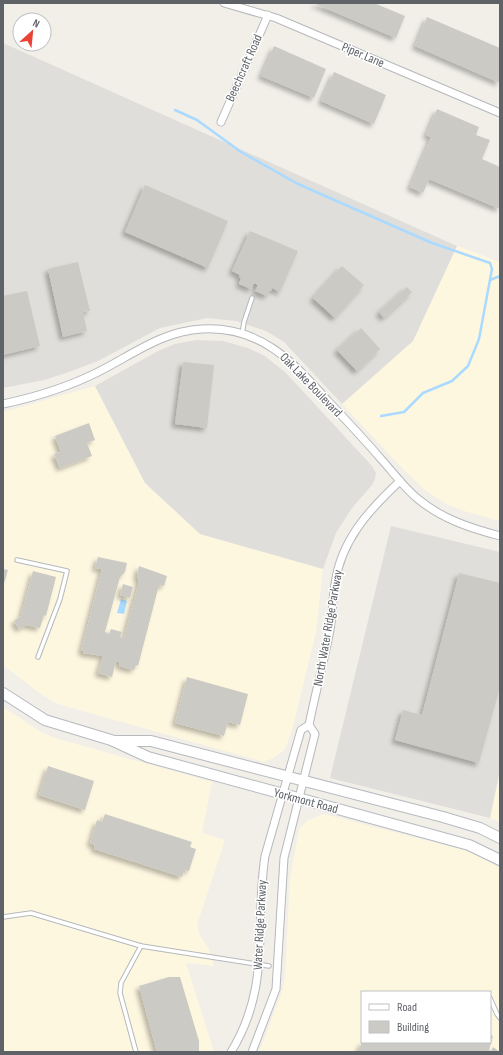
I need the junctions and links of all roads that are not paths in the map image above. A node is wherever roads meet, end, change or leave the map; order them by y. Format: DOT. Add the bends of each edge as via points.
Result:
graph roads {
  1 [pos="224,3"];
  2 [pos="268,15"];
  3 [pos="500,113"];
  4 [pos="221,122"];
  5 [pos="252,298"];
  6 [pos="242,334"];
  7 [pos="3,404"];
  8 [pos="400,481"];
  9 [pos="500,536"];
  10 [pos="17,560"];
  11 [pos="38,657"];
  12 [pos="3,693"];
  13 [pos="309,725"];
  14 [pos="111,740"];
  15 [pos="286,776"];
  16 [pos="303,780"];
  17 [pos="281,794"];
  18 [pos="298,799"];
  19 [pos="500,838"];
  20 [pos="500,860"];
  21 [pos="3,917"];
  22 [pos="141,946"];
  23 [pos="259,965"];
  24 [pos="269,966"];
  25 [pos="491,1000"];
  26 [pos="500,1018"];
  27 [pos="136,1052"];
  28 [pos="231,1052"];
  29 [pos="252,1052"];
  1 -- 2 [label="street, Piper Lane"];
  2 -- 3 [label="street, Piper Lane"];
  2 -- 4 [label="street, Beechcraft Road"];
  5 -- 6 [label="lane"];
  6 -- 7 [label="street, Oak Lake Boulevard" via="217,329 177,332 157,339 109,367 59,389"];
  6 -- 8 [label="street, Oak Lake Boulevard" via="266,343 295,365"];
  8 -- 9 [label="street, Oak Lake Boulevard" via="419,499 449,519"];
  8 -- 13 [label="street, North Water Ridge Parkway" via="374,505 358,524 347,543 334,585 329,636"];
  10 -- 11 [label="lane" via="66,571 60,599"];
  12 -- 14 [label="street, Yorkmont Road" via="45,720"];
  13 -- 15 [label="street, North Water Ridge Parkway" via="301,730"];
  13 -- 16 [label="street, North Water Ridge Parkway" via="315,734"];
  14 -- 15 [label="street, Yorkmont Road" via="151,741"];
  14 -- 17 [label="street, Yorkmont Road" via="148,757"];
  15 -- 16 [label="street, Yorkmont Road"];
  15 -- 17 [label="street, North Water Ridge Parkway"];
  16 -- 18 [label="street, North Water Ridge Parkway"];
  16 -- 19 [label="street, Yorkmont Road" via="480,828"];
  17 -- 18 [label="street, Yorkmont Road"];
  17 -- 23 [label="street, Water Ridge Parkway" via="262,877"];
  18 -- 20 [label="street, Yorkmont Road" via="469,844"];
  18 -- 29 [label="street, Water Ridge Parkway" via="284,858 276,990"];
  21 -- 22 [label="lane" via="32,913"];
  22 -- 23 [label="lane"];
  22 -- 27 [label="lane" via="121,983 120,993"];
  23 -- 24 [label="lane"];
  23 -- 28 [label="street, Water Ridge Parkway" via="249,1016"];
  25 -- 26 [label="lane"];
}
